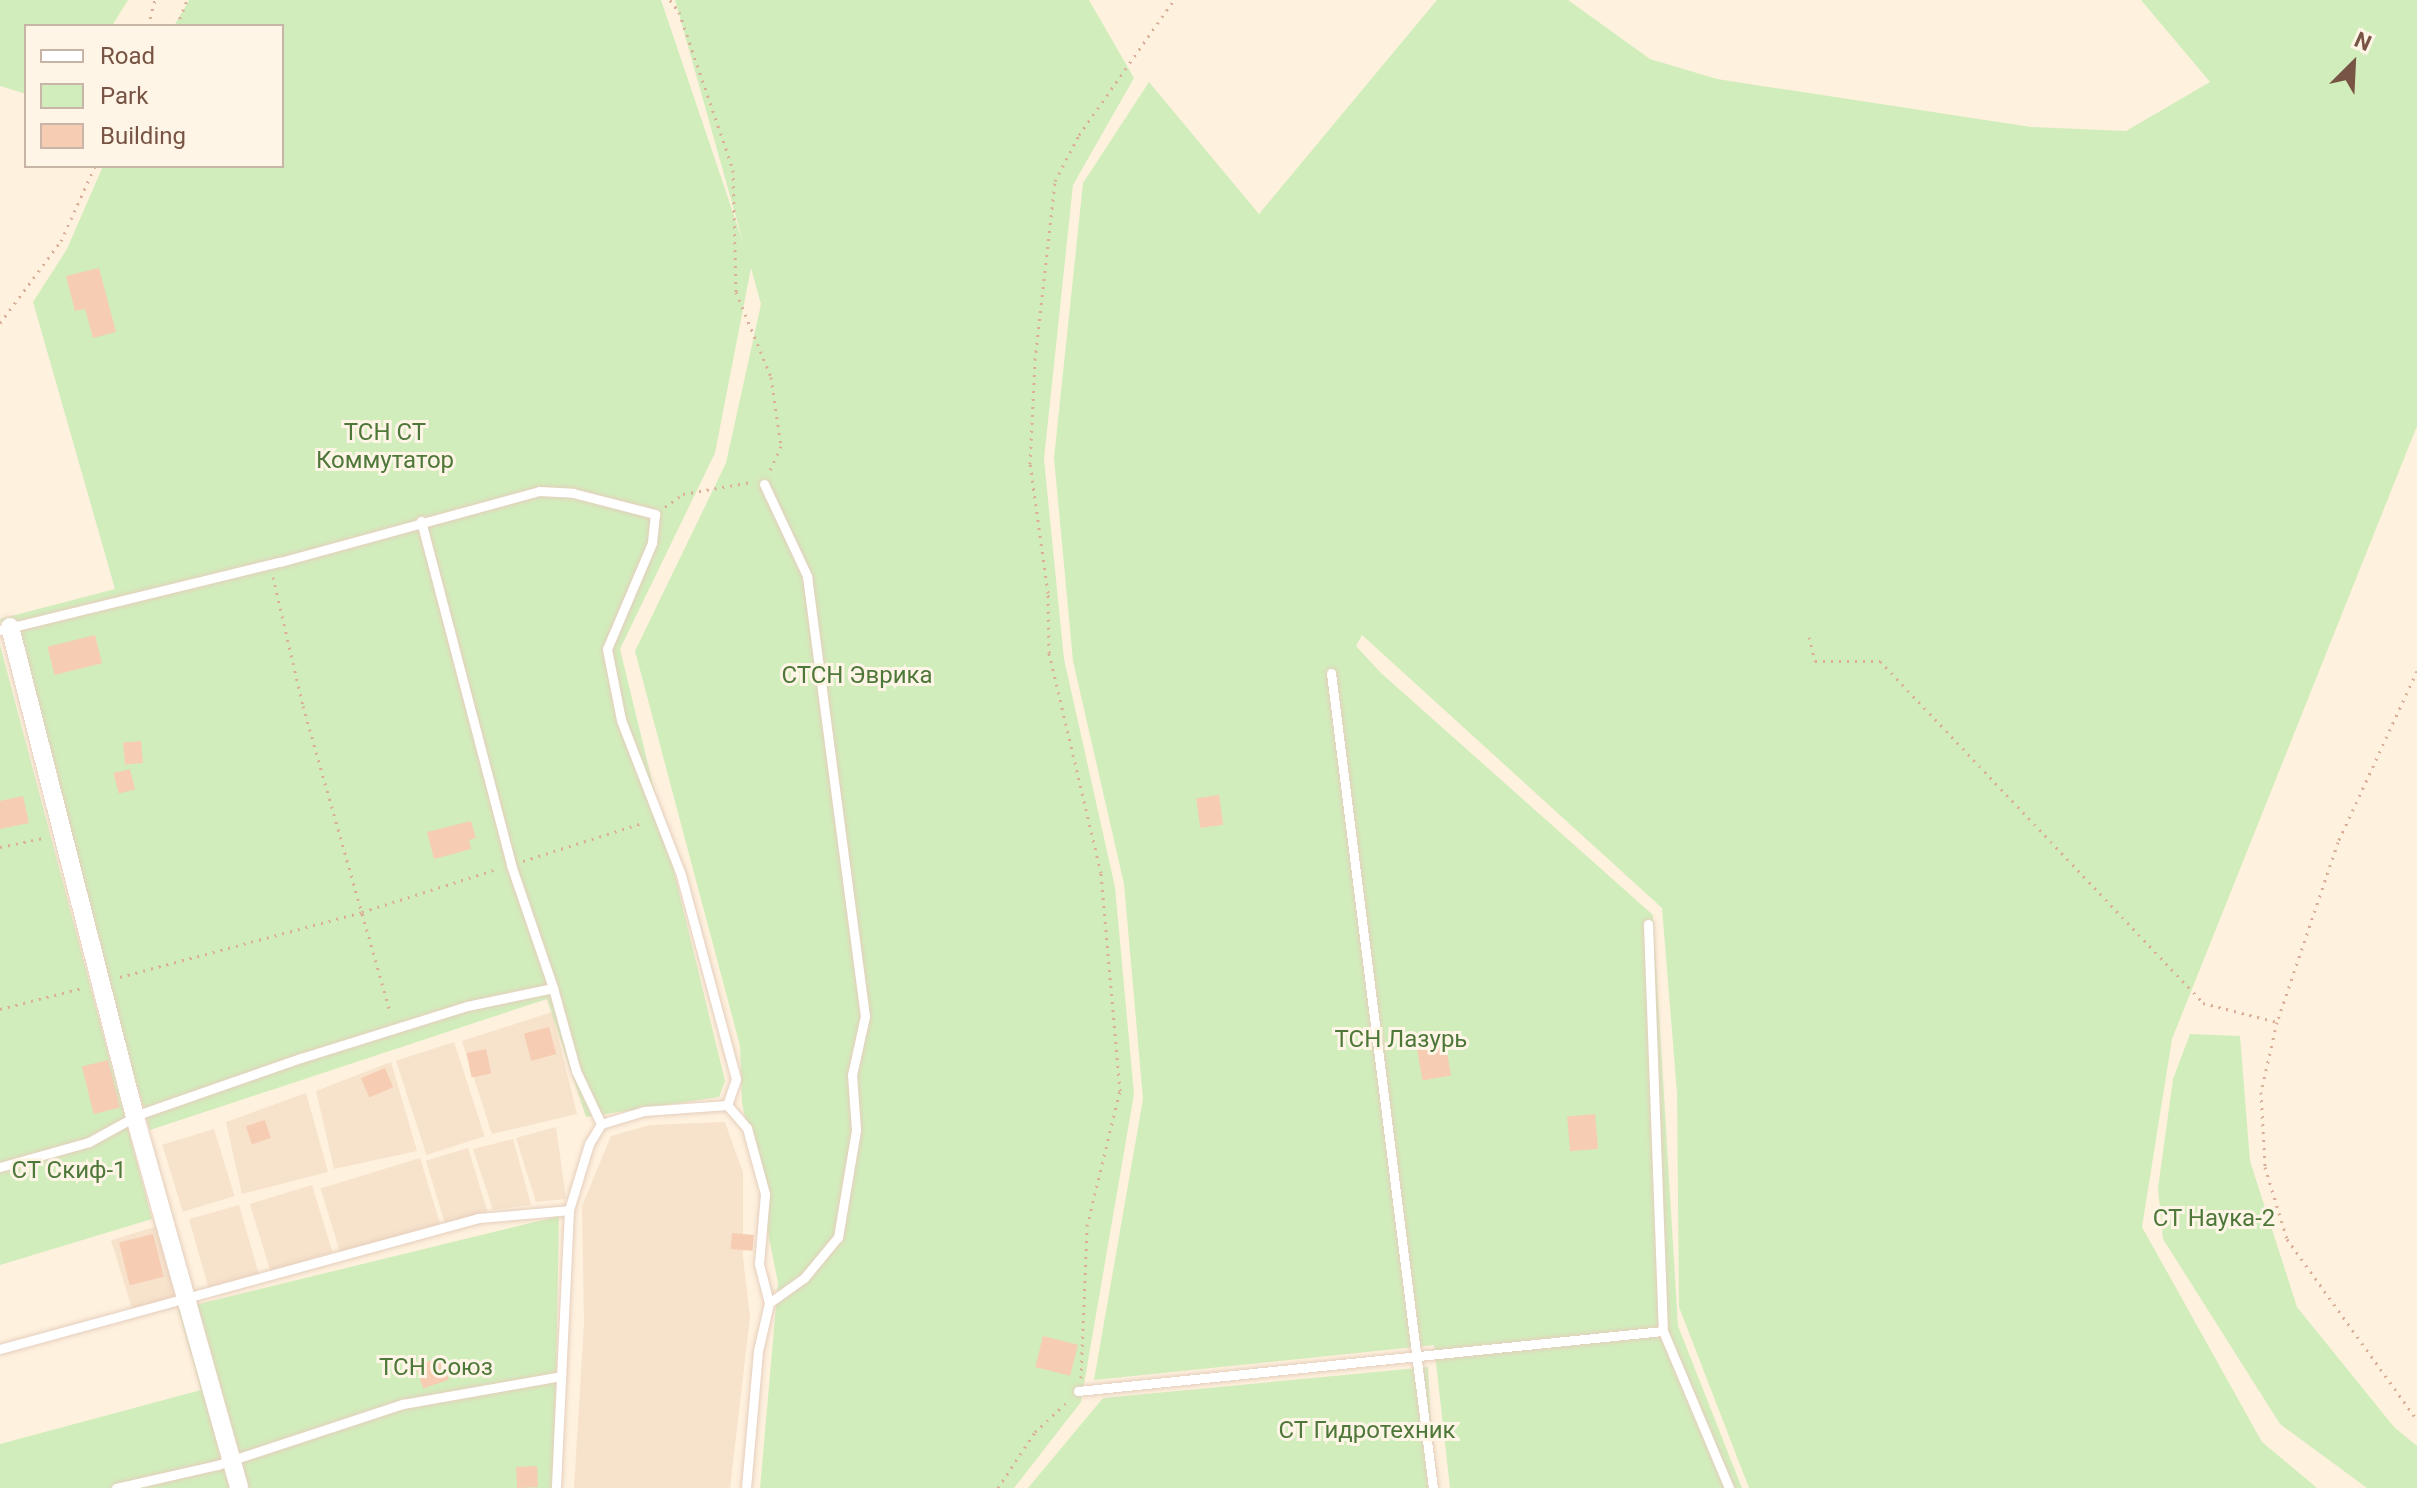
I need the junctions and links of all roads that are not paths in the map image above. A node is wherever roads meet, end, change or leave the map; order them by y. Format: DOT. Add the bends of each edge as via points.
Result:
graph roads {
  1 [pos="764,484"];
  2 [pos="421,521"];
  3 [pos="5,628"];
  4 [pos="1331,673"];
  5 [pos="1648,924"];
  6 [pos="553,988"];
  7 [pos="727,1105"];
  8 [pos="135,1117"];
  9 [pos="601,1124"];
  10 [pos="0,1167"];
  11 [pos="569,1210"];
  12 [pos="186,1301"];
  13 [pos="769,1303"];
  14 [pos="1663,1331"];
  15 [pos="0,1349"];
  16 [pos="1415,1356"];
  17 [pos="561,1376"];
  18 [pos="1078,1391"];
  19 [pos="231,1461"];
  20 [pos="116,1488"];
  21 [pos="239,1488"];
  22 [pos="556,1488"];
  23 [pos="746,1488"];
  24 [pos="1433,1488"];
  25 [pos="1729,1488"];
  1 -- 13 [label="lane" via="807,576 865,1016 852,1075 856,1130 838,1237 804,1278"];
  2 -- 3 [label="lane"];
  2 -- 6 [label="lane" via="511,865"];
  2 -- 7 [label="lane" via="539,491 573,493 655,514 652,543 607,649 621,720 681,875 733,1065 736,1079"];
  3 -- 8 [label="street"];
  4 -- 16 [label="lane"];
  5 -- 14 [label="lane"];
  6 -- 8 [label="lane" via="396,1029"];
  6 -- 9 [label="lane" via="576,1071"];
  7 -- 9 [label="lane" via="644,1111"];
  7 -- 13 [label="lane" via="747,1128 765,1194 759,1264"];
  8 -- 10 [label="lane" via="89,1142"];
  8 -- 12 [label="street"];
  9 -- 11 [label="lane"];
  11 -- 12 [label="lane" via="478,1218"];
  11 -- 17 [label="lane"];
  12 -- 15 [label="lane"];
  12 -- 19 [label="street"];
  13 -- 23 [label="lane" via="758,1351"];
  14 -- 16 [label="lane"];
  14 -- 25 [label="lane"];
  16 -- 18 [label="lane"];
  16 -- 24 [label="lane"];
  17 -- 19 [label="lane" via="403,1404"];
  17 -- 22 [label="lane"];
  19 -- 20 [label="lane"];
  19 -- 21 [label="street"];
}
